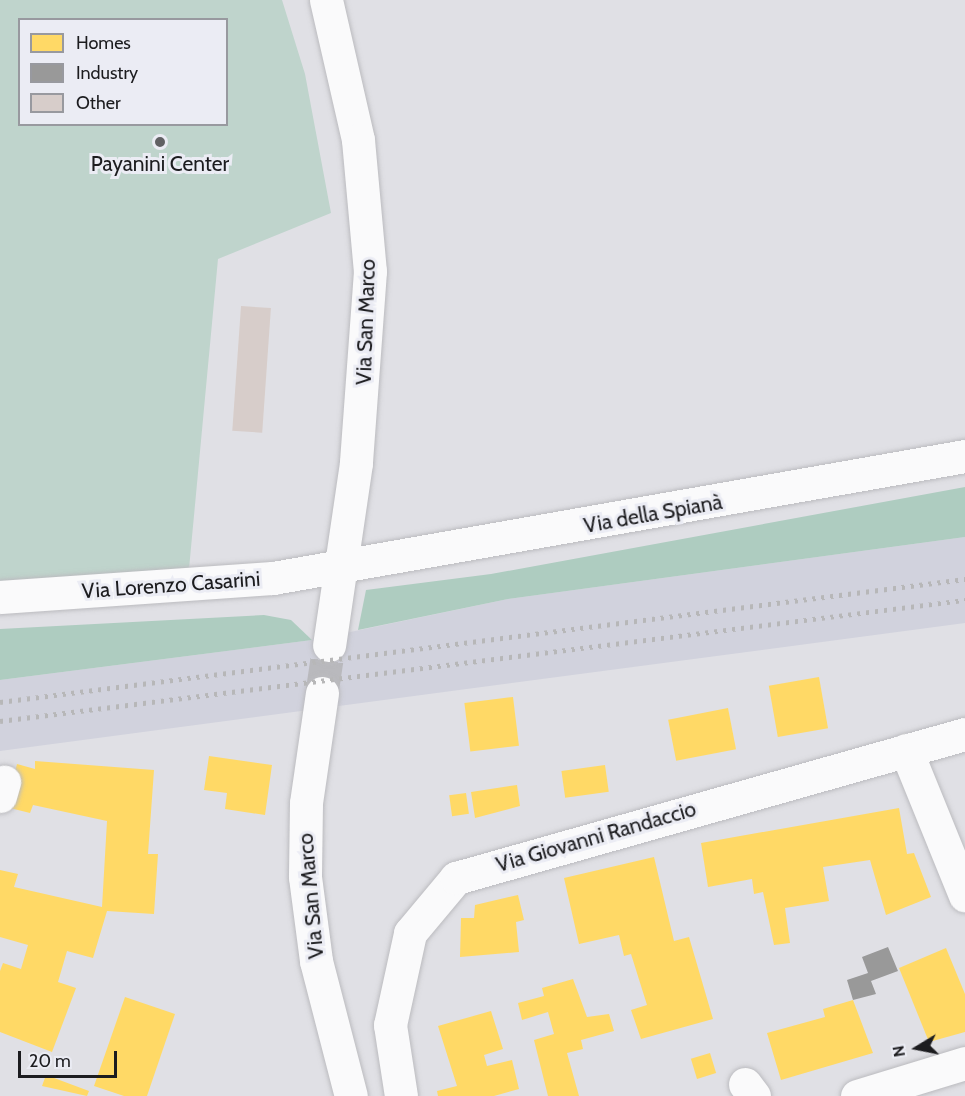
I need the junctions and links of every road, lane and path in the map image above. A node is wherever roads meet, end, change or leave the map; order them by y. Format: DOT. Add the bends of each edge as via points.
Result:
graph roads {
  1 [pos="326,0"];
  2 [pos="965,456"];
  3 [pos="340,567"];
  4 [pos="0,597"];
  5 [pos="329,645"];
  6 [pos="322,693"];
  7 [pos="965,734"];
  8 [pos="906,750"];
  9 [pos="965,895"];
  10 [pos="965,1063"];
  11 [pos="351,1096"];
  12 [pos="401,1096"];
  13 [pos="857,1096"];
  1 -- 3 [label="street, Via San Marco" via="358,140 370,271 366,368"];
  2 -- 3 [label="street, Via della Spianà"];
  3 -- 4 [label="street, Via Lorenzo Casarini" via="273,578"];
  3 -- 5 [label="street, Via San Marco"];
  6 -- 11 [label="street, Via San Marco" via="306,803 305,877 316,961"];
  7 -- 8 [label="street, Via Giovanni Randaccio"];
  8 -- 9 [label="street"];
  8 -- 12 [label="street, Via Giovanni Randaccio" via="456,878 410,933 390,1025"];
  10 -- 13 [label="street"];
}
